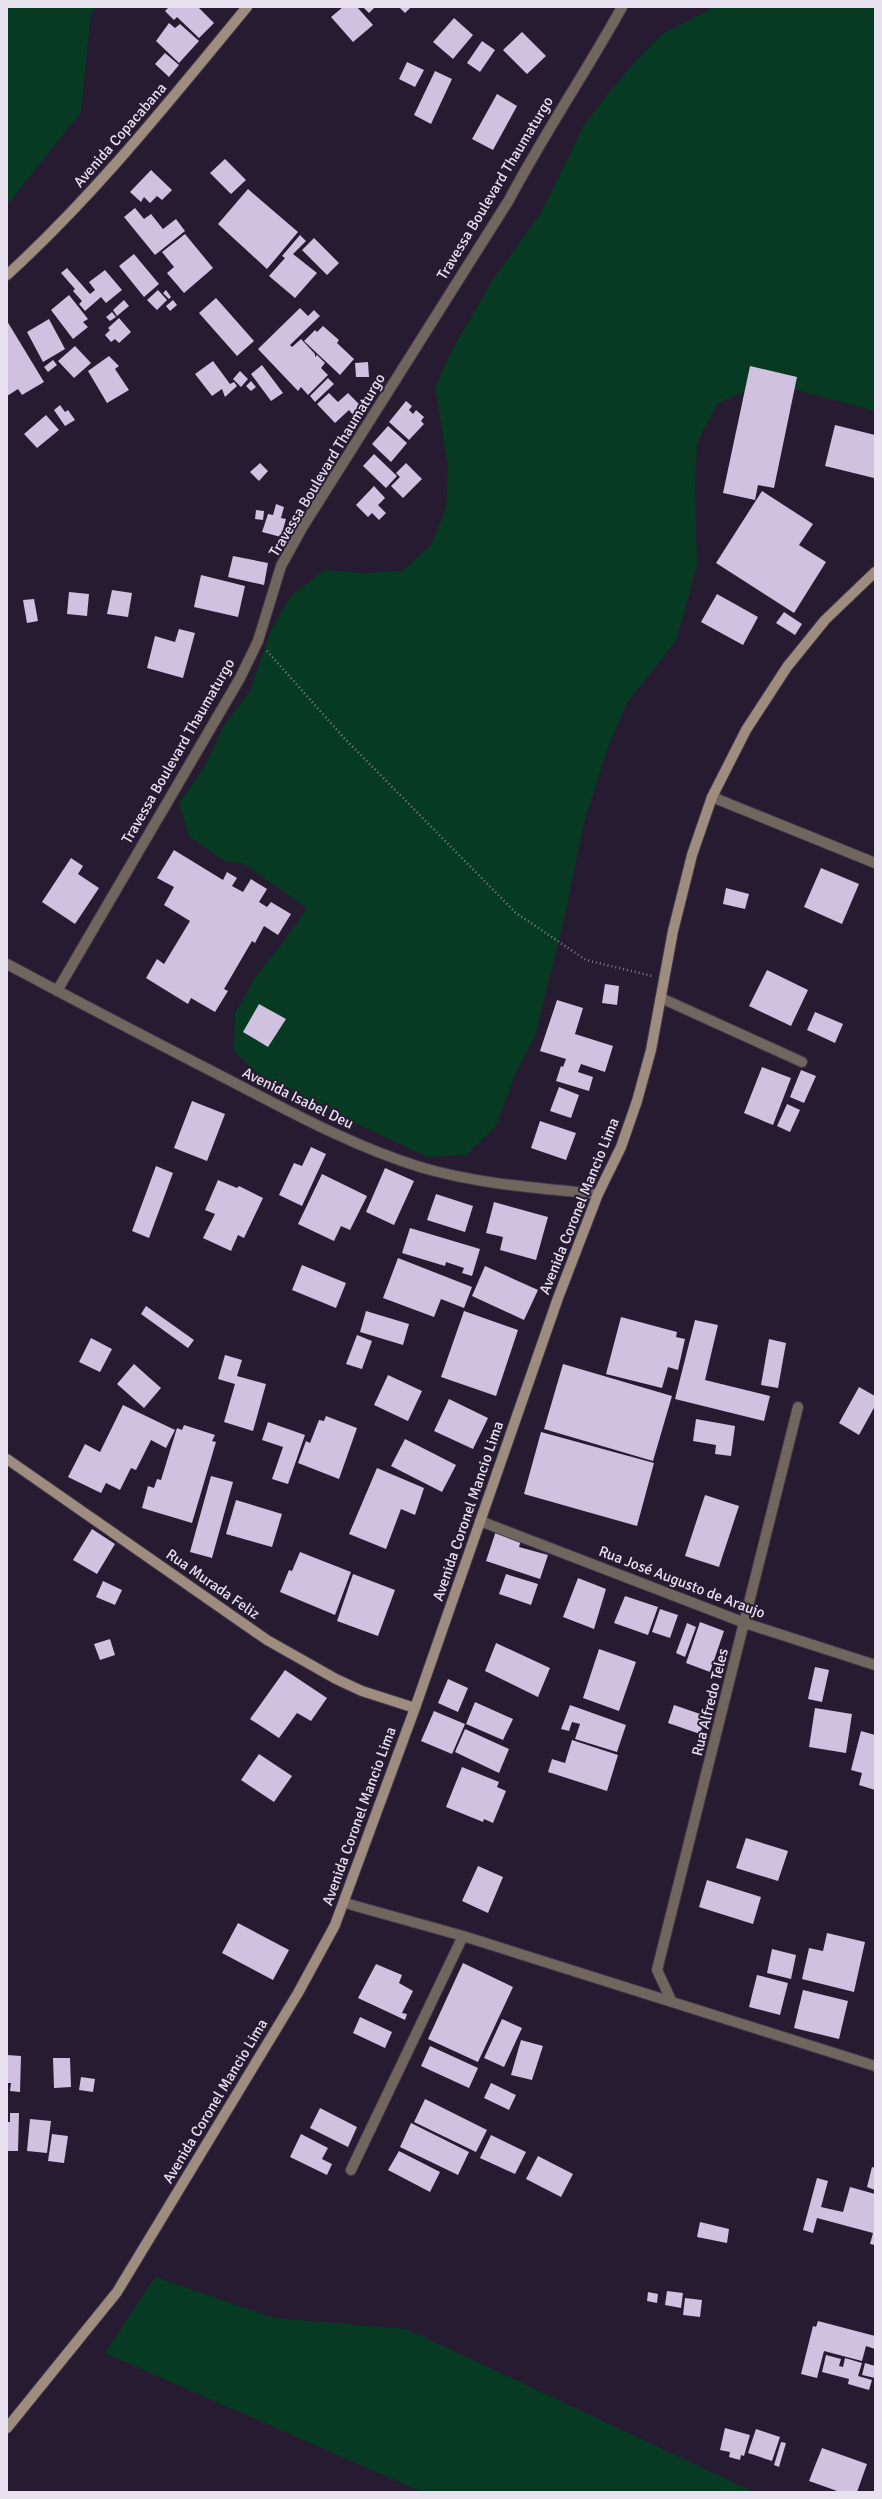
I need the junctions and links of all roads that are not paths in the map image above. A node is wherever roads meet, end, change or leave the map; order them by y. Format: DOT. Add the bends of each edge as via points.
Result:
graph roads {
  1 [pos="247,7"];
  2 [pos="622,7"];
  3 [pos="7,275"];
  4 [pos="875,572"];
  5 [pos="712,797"];
  6 [pos="875,863"];
  7 [pos="7,964"];
  8 [pos="57,991"];
  9 [pos="661,998"];
  10 [pos="802,1062"];
  11 [pos="598,1194"];
  12 [pos="798,1407"];
  13 [pos="7,1459"];
  14 [pos="480,1521"];
  15 [pos="745,1623"];
  16 [pos="875,1665"];
  17 [pos="415,1708"];
  18 [pos="345,1903"];
  19 [pos="463,1936"];
  20 [pos="672,2002"];
  21 [pos="875,2066"];
  22 [pos="351,2170"];
  23 [pos="7,2428"];
  1 -- 3 [label="street, Avenida Copacabana" via="149,126 67,218"];
  2 -- 8 [label="street, Travessa Boulevard Thaumaturgo" via="509,200 302,528 282,566 258,641 240,678"];
  4 -- 5 [label="street, Avenida Coronel Mancio Lima" via="825,620 787,667 746,730"];
  5 -- 6 [label="street"];
  5 -- 9 [label="street, Avenida Coronel Mancio Lima" via="692,855"];
  7 -- 8 [label="street, Avenida Isabel Deu"];
  8 -- 11 [label="street, Avenida Isabel Deu" via="261,1097 348,1139 420,1167 486,1182"];
  9 -- 10 [label="street"];
  9 -- 11 [label="street, Avenida Coronel Mancio Lima" via="651,1050 637,1101 621,1147"];
  11 -- 14 [label="street, Avenida Coronel Mancio Lima" via="558,1298"];
  12 -- 15 [label="street, Rua Alfredo Teles"];
  13 -- 17 [label="street, Rua Murada Feliz" via="304,1663 362,1691"];
  14 -- 15 [label="street, Rua José Augusto de Araujo"];
  14 -- 17 [label="street, Avenida Coronel Mancio Lima"];
  15 -- 16 [label="street, Rua José Augusto de Araujo"];
  15 -- 20 [label="street, Rua Alfredo Teles" via="657,1970"];
  17 -- 18 [label="street, Avenida Coronel Mancio Lima"];
  18 -- 19 [label="street"];
  18 -- 23 [label="street, Avenida Coronel Mancio Lima" via="298,1993 141,2256 117,2292"];
  19 -- 20 [label="street"];
  19 -- 22 [label="street"];
  20 -- 21 [label="street"];
}
